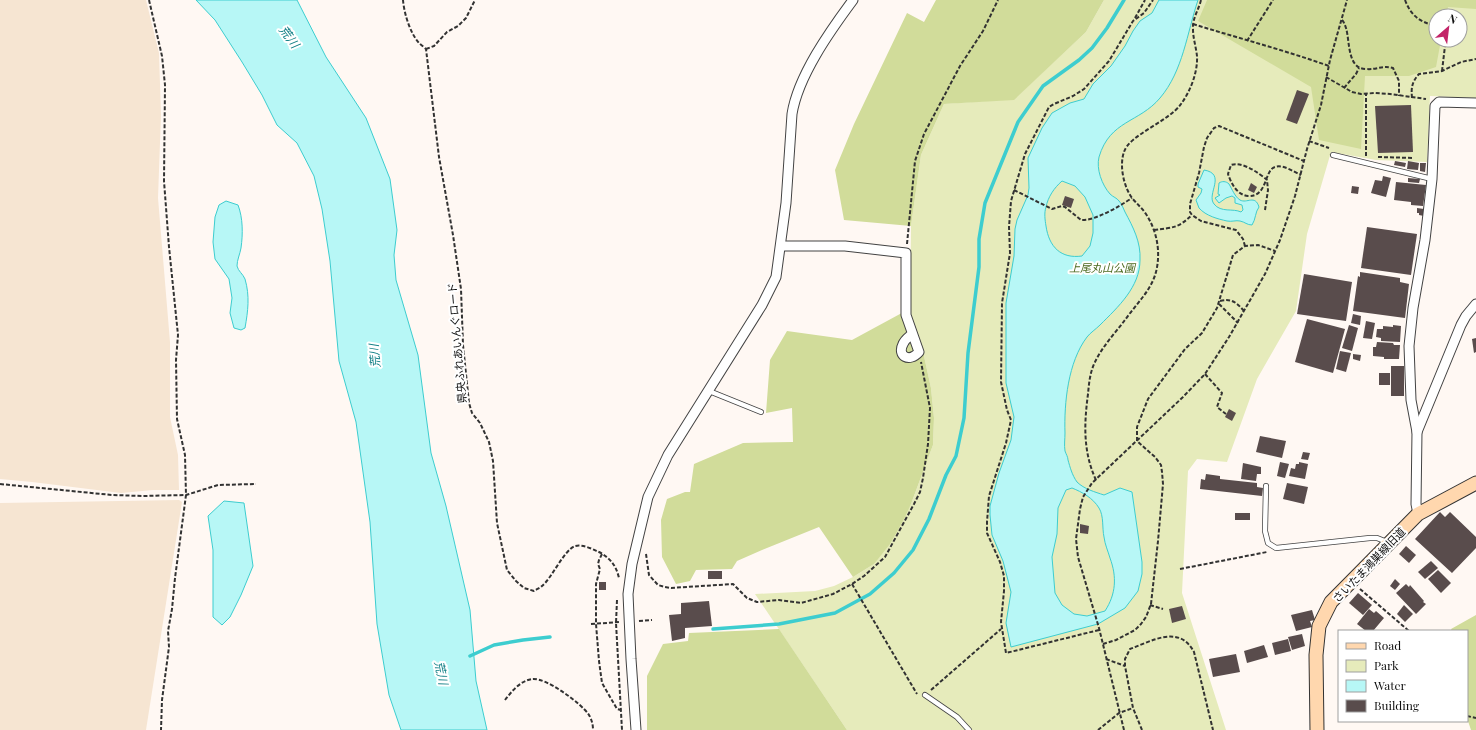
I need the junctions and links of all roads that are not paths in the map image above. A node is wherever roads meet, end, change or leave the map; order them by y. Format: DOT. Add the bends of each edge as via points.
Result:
graph roads {
  1 [pos="853,0"];
  2 [pos="1476,103"];
  3 [pos="1333,156"];
  4 [pos="1432,179"];
  5 [pos="781,246"];
  6 [pos="1476,304"];
  7 [pos="912,334"];
  8 [pos="709,391"];
  9 [pos="761,412"];
  10 [pos="1417,432"];
  11 [pos="1476,483"];
  12 [pos="1266,486"];
  13 [pos="1418,514"];
  14 [pos="1389,543"];
  15 [pos="925,695"];
  16 [pos="636,730"];
  17 [pos="969,730"];
  18 [pos="1317,730"];
  1 -- 5 [label="street" via="818,53 794,102"];
  2 -- 4 [label="street" via="1439,102 1435,106"];
  3 -- 4 [label="lane"];
  4 -- 10 [label="street" via="1409,346 1411,400"];
  5 -- 7 [label="street" via="845,246 906,253 906,315"];
  5 -- 8 [label="street" via="776,277 762,305"];
  6 -- 10 [label="street" via="1461,325"];
  7 -- 7 [label="street" via="905,340 901,352 910,358 919,352"];
  8 -- 9 [label="lane"];
  8 -- 16 [label="street" via="668,455 648,497 632,564 628,594"];
  10 -- 13 [label="street"];
  11 -- 13 [label="street, さいたま鴻巣線旧道"];
  12 -- 14 [label="lane" via="1265,531 1268,543 1276,548 1370,538"];
  13 -- 14 [label="street, さいたま鴻巣線旧道"];
  14 -- 18 [label="street, さいたま鴻巣線旧道" via="1331,602 1319,626 1316,655"];
  15 -- 17 [label="lane" via="957,717"];
}
